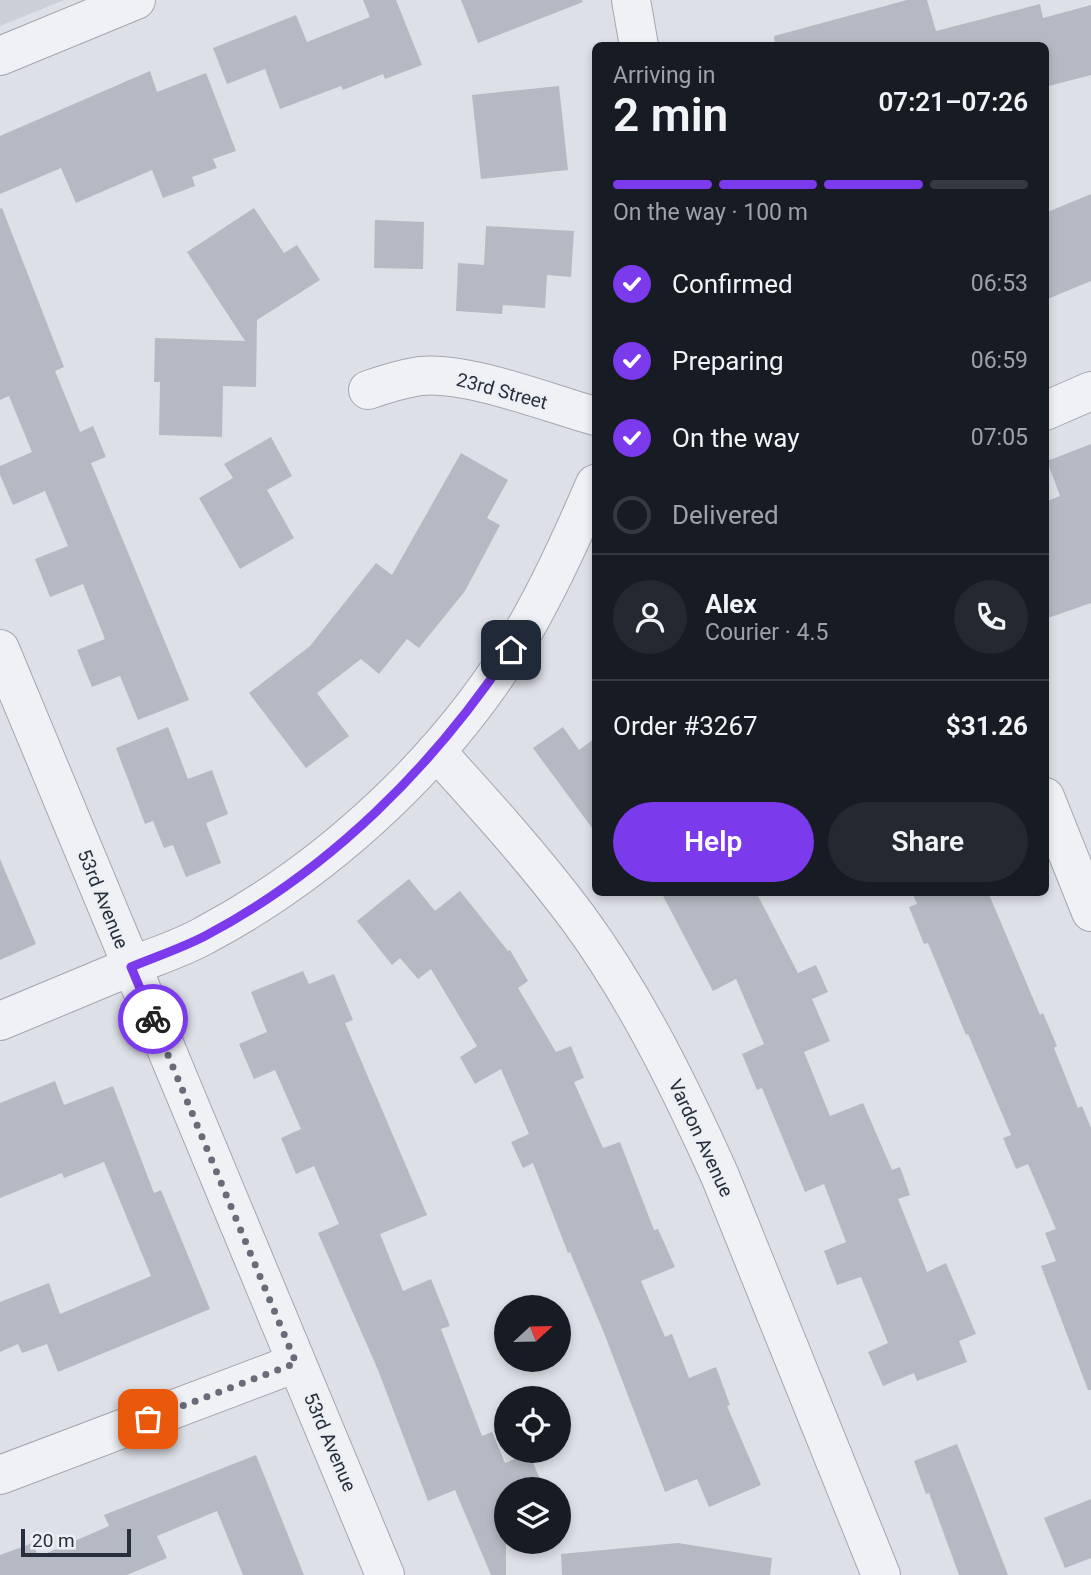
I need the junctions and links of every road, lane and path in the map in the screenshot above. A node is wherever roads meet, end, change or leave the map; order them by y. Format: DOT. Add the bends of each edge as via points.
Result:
graph roads {
  1 [pos="136,0"];
  2 [pos="631,0"];
  3 [pos="638,42"];
  4 [pos="0,56"];
  5 [pos="368,390"];
  6 [pos="1091,391"];
  7 [pos="1049,409"];
  8 [pos="592,415"];
  9 [pos="592,491"];
  10 [pos="0,649"];
  11 [pos="436,751"];
  12 [pos="1049,807"];
  13 [pos="1091,912"];
  14 [pos="131,967"];
  15 [pos="0,1021"];
  16 [pos="296,1363"];
  17 [pos="0,1475"];
  18 [pos="385,1575"];
  19 [pos="881,1575"];
  1 -- 4 [label="street"];
  2 -- 3 [label="street"];
  5 -- 8 [label="street, 23rd Street" via="422,376 451,377"];
  6 -- 7 [label="street"];
  9 -- 11 [label="street" via="525,629"];
  10 -- 14 [label="street, 53rd Avenue"];
  11 -- 14 [label="street" via="366,821 268,898 204,936"];
  11 -- 19 [label="street, Vardon Avenue" via="510,832 571,910 640,1014 720,1176"];
  12 -- 13 [label="street"];
  14 -- 15 [label="street"];
  14 -- 16 [label="street, 53rd Avenue"];
  16 -- 17 [label="street"];
  16 -- 18 [label="street, 53rd Avenue"];
}
